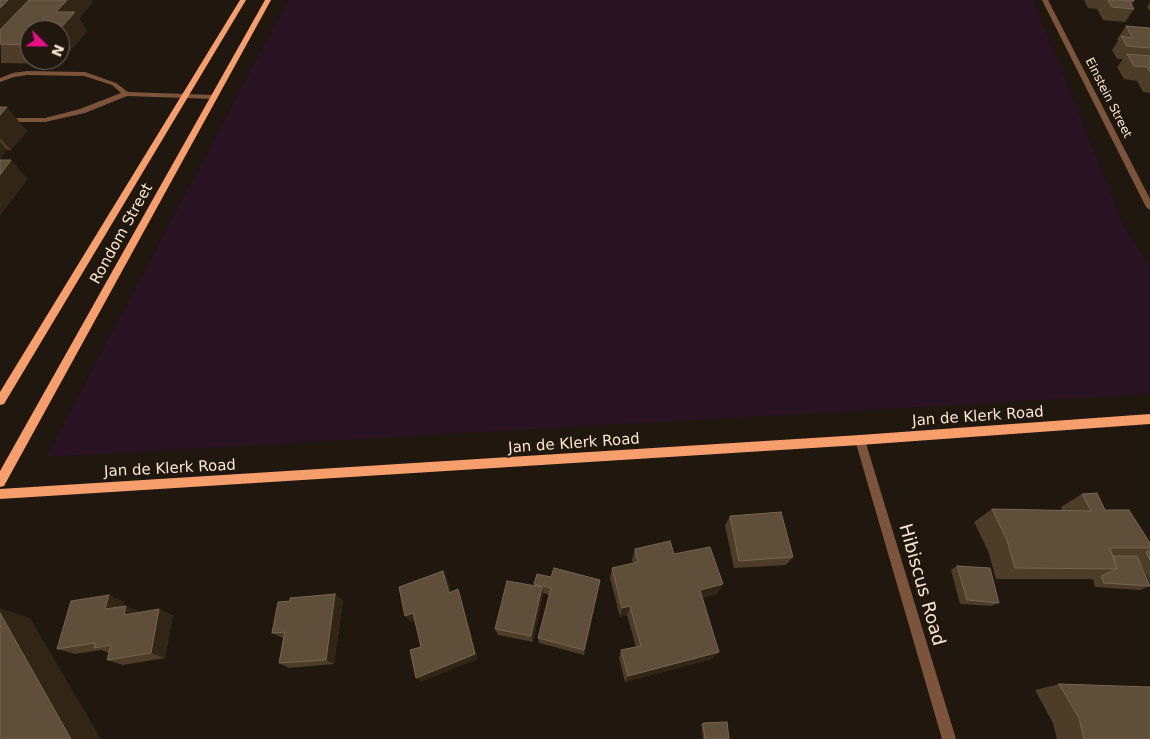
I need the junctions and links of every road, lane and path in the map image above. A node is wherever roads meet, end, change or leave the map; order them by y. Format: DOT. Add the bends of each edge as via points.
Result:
graph roads {
  1 [pos="243,0"];
  2 [pos="268,0"];
  3 [pos="1045,0"];
  4 [pos="0,80"];
  5 [pos="126,94"];
  6 [pos="185,96"];
  7 [pos="214,97"];
  8 [pos="0,120"];
  9 [pos="1150,208"];
  10 [pos="0,401"];
  11 [pos="1150,419"];
  12 [pos="860,440"];
  13 [pos="0,482"];
  14 [pos="0,494"];
  15 [pos="949,739"];
  1 -- 6 [label="street, Rondom Street"];
  2 -- 7 [label="street, Rondom Street"];
  3 -- 9 [label="street, Einstein Street"];
  4 -- 5 [label="street" via="27,73 85,74 114,84"];
  5 -- 6 [label="street"];
  5 -- 8 [label="street" via="45,120"];
  6 -- 7 [label="street"];
  6 -- 10 [label="street, Rondom Street"];
  7 -- 13 [label="street, Rondom Street"];
  11 -- 12 [label="street, Jan de Klerk Road"];
  12 -- 14 [label="street, Jan de Klerk Road"];
  12 -- 15 [label="street, Hibiscus Road"];
}
